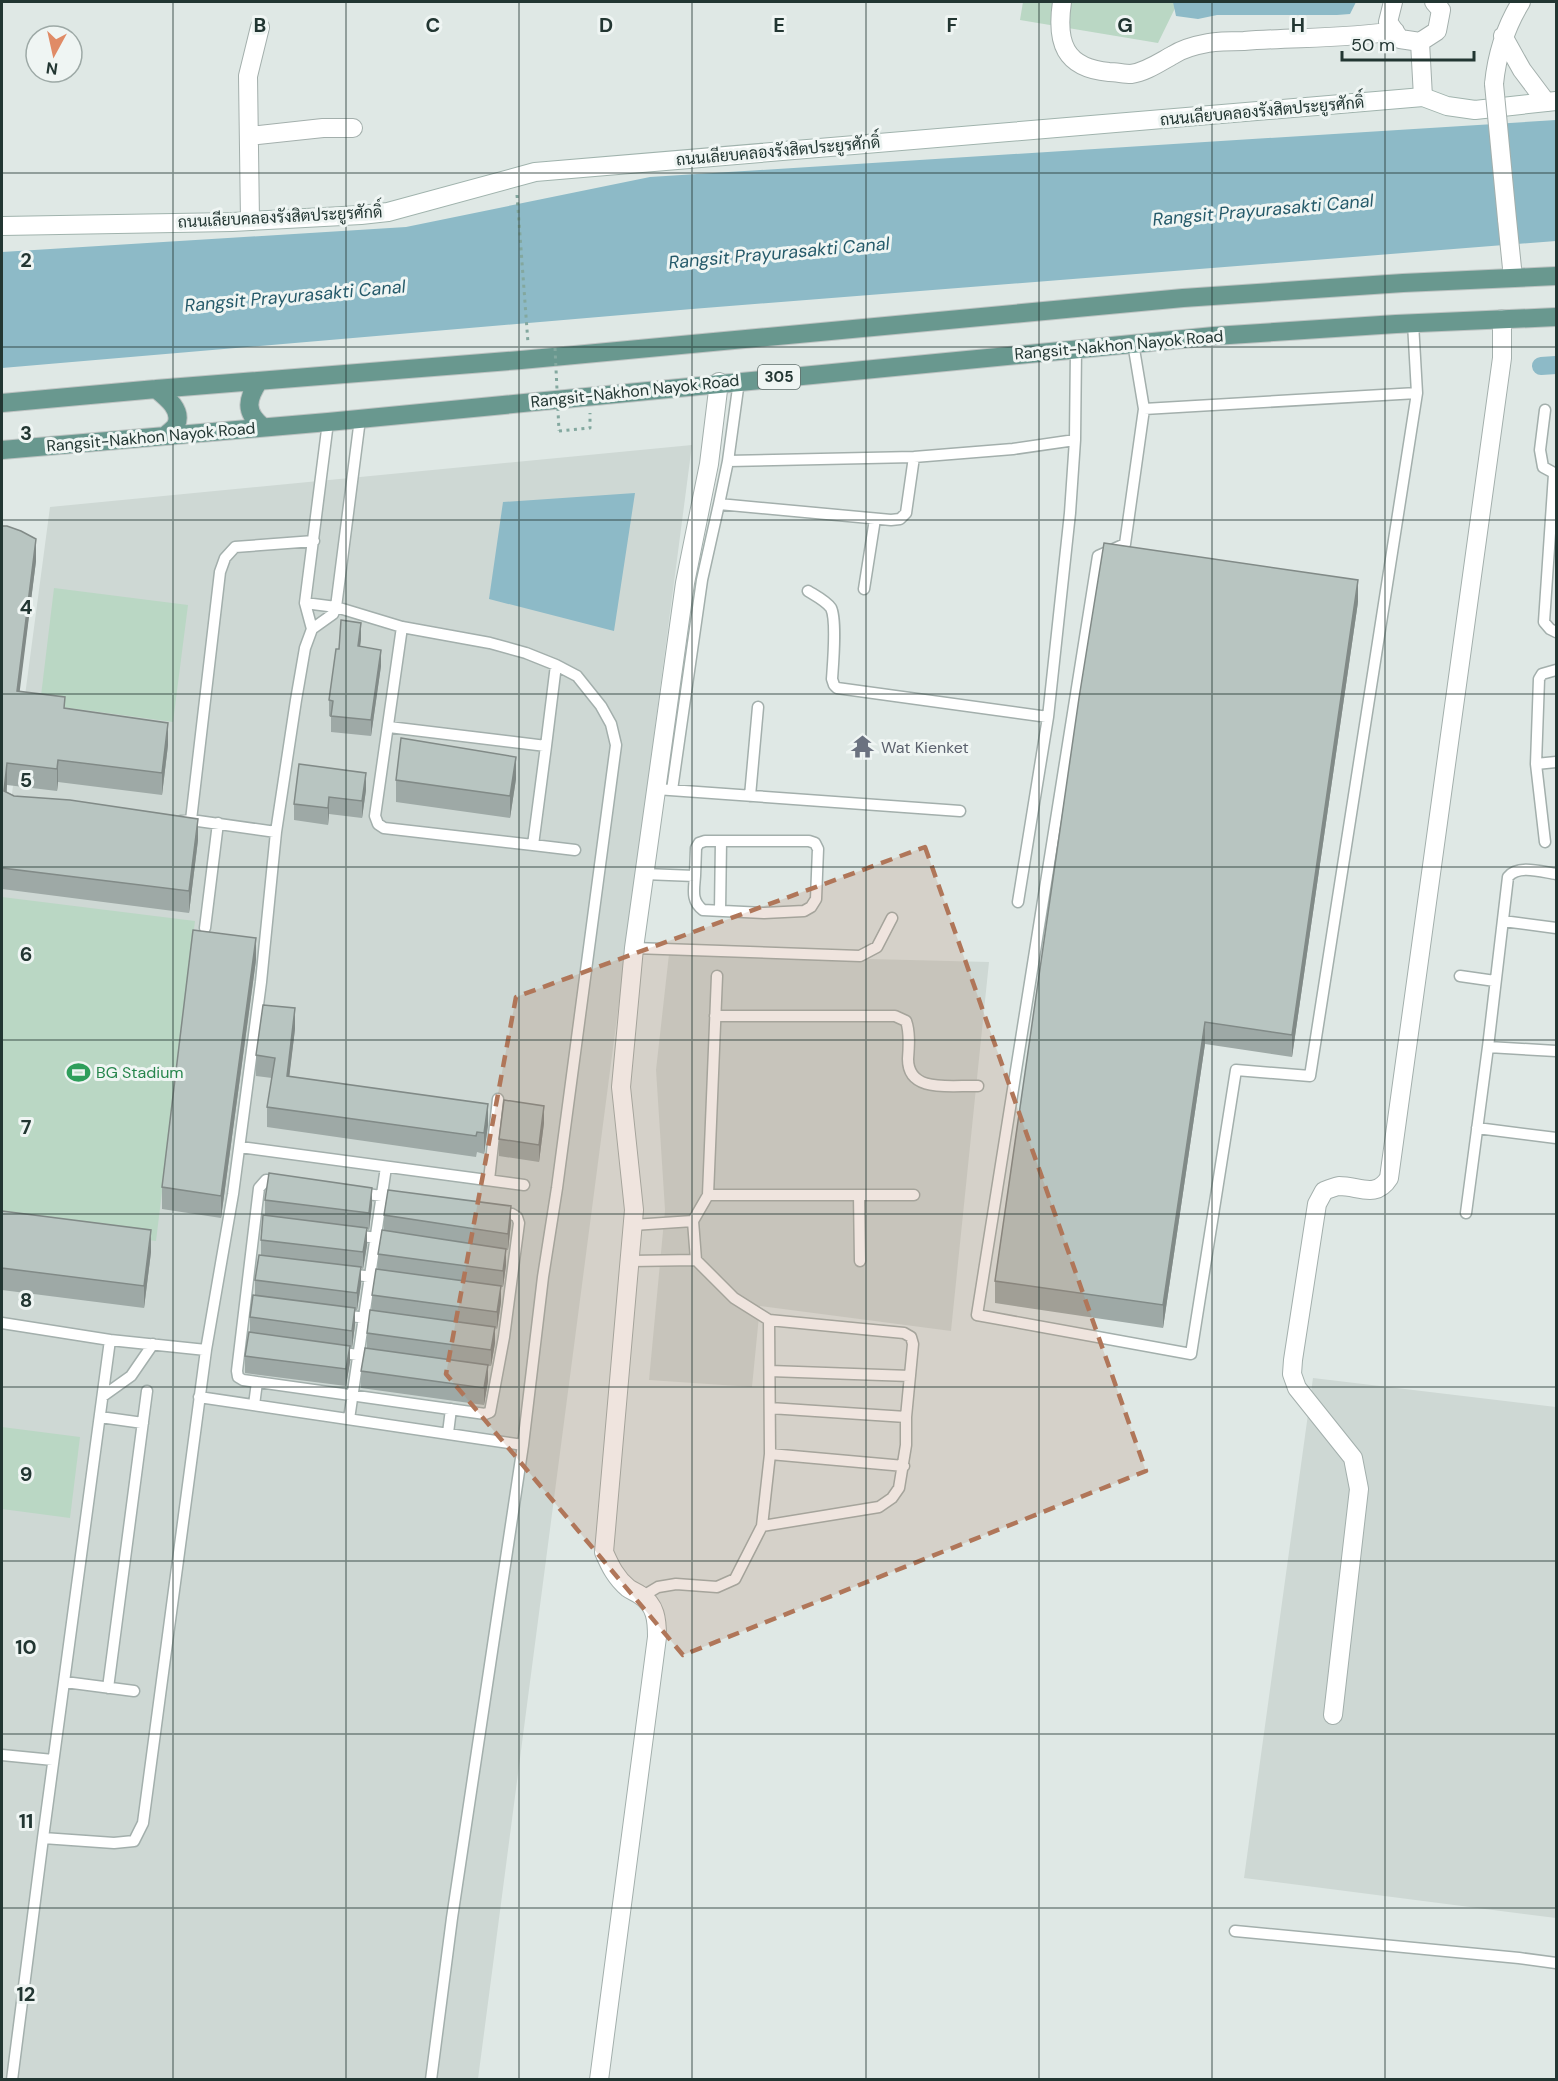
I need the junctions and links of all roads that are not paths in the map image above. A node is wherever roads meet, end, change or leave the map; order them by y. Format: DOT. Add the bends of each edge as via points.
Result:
graph roads {
  1 [pos="1062,2"];
  2 [pos="1393,2"];
  3 [pos="1437,2"];
  4 [pos="1521,2"];
  5 [pos="260,27"];
  6 [pos="1395,31"];
  7 [pos="1503,36"];
  8 [pos="1420,42"];
  9 [pos="1423,97"];
  10 [pos="1551,102"];
  11 [pos="352,128"];
  12 [pos="250,136"];
  13 [pos="250,221"];
  14 [pos="2,226"];
  15 [pos="1557,276"];
  16 [pos="1513,278"];
  17 [pos="1557,317"];
  18 [pos="1502,319"];
  19 [pos="1413,323"];
  20 [pos="1133,343"];
  21 [pos="1076,348"];
  22 [pos="259,381"];
  23 [pos="740,381"];
  24 [pos="719,382"];
  25 [pos="156,389"];
  26 [pos="1417,393"];
  27 [pos="2,403"];
  28 [pos="1144,409"];
  29 [pos="1545,410"];
  30 [pos="360,418"];
  31 [pos="328,422"];
  32 [pos="263,427"];
  33 [pos="165,436"];
  34 [pos="1075,440"];
  35 [pos="2,450"];
  36 [pos="914,457"];
  37 [pos="728,461"];
  38 [pos="1555,474"];
  39 [pos="719,504"];
  40 [pos="875,519"];
  41 [pos="1554,521"];
  42 [pos="314,541"];
  43 [pos="864,589"];
  44 [pos="808,591"];
  45 [pos="305,603"];
  46 [pos="336,607"];
  47 [pos="402,627"];
  48 [pos="312,629"];
  49 [pos="1557,632"];
  50 [pos="556,665"];
  51 [pos="1557,670"];
  52 [pos="758,707"];
  53 [pos="1048,717"];
  54 [pos="389,727"];
  55 [pos="546,746"];
  56 [pos="1557,762"];
  57 [pos="1536,764"];
  58 [pos="664,790"];
  59 [pos="750,796"];
  60 [pos="960,811"];
  61 [pos="191,820"];
  62 [pos="173,822"];
  63 [pos="218,823"];
  64 [pos="276,832"];
  65 [pos="721,841"];
  66 [pos="1545,842"];
  67 [pos="533,845"];
  68 [pos="575,850"];
  69 [pos="644,874"];
  70 [pos="1557,874"];
  71 [pos="695,876"];
  72 [pos="1018,902"];
  73 [pos="720,911"];
  74 [pos="892,918"];
  75 [pos="1503,921"];
  76 [pos="206,928"];
  77 [pos="1557,928"];
  78 [pos="634,948"];
  79 [pos="717,976"];
  80 [pos="1460,976"];
  81 [pos="1495,981"];
  82 [pos="715,1016"];
  83 [pos="1488,1047"];
  84 [pos="1557,1051"];
  85 [pos="978,1086"];
  86 [pos="498,1099"];
  87 [pos="1477,1128"];
  88 [pos="1557,1138"];
  89 [pos="240,1147"];
  90 [pos="386,1167"];
  91 [pos="489,1180"];
  92 [pos="524,1185"];
  93 [pos="381,1195"];
  94 [pos="708,1195"];
  95 [pos="859,1195"];
  96 [pos="914,1195"];
  97 [pos="1466,1213"];
  98 [pos="693,1221"];
  99 [pos="633,1224"];
  100 [pos="342,1234"];
  101 [pos="375,1238"];
  102 [pos="399,1241"];
  103 [pos="696,1260"];
  104 [pos="630,1261"];
  105 [pos="860,1261"];
  106 [pos="337,1273"];
  107 [pos="370,1276"];
  108 [pos="405,1281"];
  109 [pos="245,1303"];
  110 [pos="257,1304"];
  111 [pos="328,1313"];
  112 [pos="364,1317"];
  113 [pos="769,1320"];
  114 [pos="387,1321"];
  115 [pos="2,1323"];
  116 [pos="110,1340"];
  117 [pos="241,1340"];
  118 [pos="252,1341"];
  119 [pos="153,1344"];
  120 [pos="206,1350"];
  121 [pos="323,1351"];
  122 [pos="359,1355"];
  123 [pos="382,1359"];
  124 [pos="770,1371"];
  125 [pos="486,1373"];
  126 [pos="498,1375"];
  127 [pos="910,1377"];
  128 [pos="257,1382"];
  129 [pos="147,1391"];
  130 [pos="103,1396"];
  131 [pos="199,1397"];
  132 [pos="352,1397"];
  133 [pos="254,1405"];
  134 [pos="770,1408"];
  135 [pos="451,1409"];
  136 [pos="100,1417"];
  137 [pos="906,1417"];
  138 [pos="350,1419"];
  139 [pos="143,1423"];
  140 [pos="448,1433"];
  141 [pos="523,1445"];
  142 [pos="770,1454"];
  143 [pos="904,1466"];
  144 [pos="762,1526"];
  145 [pos="643,1596"];
  146 [pos="65,1682"];
  147 [pos="108,1688"];
  148 [pos="134,1691"];
  149 [pos="1333,1715"];
  150 [pos="2,1755"];
  151 [pos="53,1760"];
  152 [pos="43,1838"];
  153 [pos="1234,1931"];
  154 [pos="1557,1963"];
  155 [pos="12,2079"];
  156 [pos="431,2079"];
  157 [pos="598,2079"];
  1 -- 6 [label="street" via="1061,37 1069,58 1084,67 1131,74 1207,43"];
  2 -- 6 [label="street" via="1388,22"];
  3 -- 8 [label="street" via="1441,10 1437,31"];
  4 -- 7 [label="street"];
  5 -- 12 [label="street" via="248,76"];
  6 -- 8 [label="street" via="1400,39"];
  7 -- 10 [label="street" via="1522,70"];
  7 -- 16 [label="street, bridge" via="1494,84"];
  8 -- 9 [label="street"];
  9 -- 10 [label="street, ถนนเลียบคลองรังสิตประยูรศักดิ์" via="1475,110"];
  9 -- 13 [label="street, ถนนเลียบคลองรังสิตประยูรศักดิ์" via="535,172 388,212"];
  11 -- 12 [label="street"];
  12 -- 13 [label="street"];
  13 -- 14 [label="street, ถนนเลียบคลองรังสิตประยูรศักดิ์"];
  15 -- 16 [label="main road"];
  16 -- 22 [label="main road" via="1183,298"];
  17 -- 18 [label="main road, Rangsit-Nakhon Nayok Road / 305"];
  18 -- 19 [label="main road, Rangsit-Nakhon Nayok Road / 305"];
  18 -- 149 [label="street" via="1502,358 1389,1178 1376,1191 1336,1186 1324,1191 1317,1204 1293,1360 1297,1388 1353,1458 1357,1470 1359,1489"];
  19 -- 20 [label="main road, Rangsit-Nakhon Nayok Road / 305"];
  19 -- 26 [label="lane"];
  20 -- 21 [label="main road, Rangsit-Nakhon Nayok Road / 305"];
  20 -- 28 [label="lane"];
  21 -- 23 [label="main road, Rangsit-Nakhon Nayok Road / 305"];
  21 -- 34 [label="lane"];
  22 -- 25 [label="main road"];
  22 -- 32 [label="main road" via="251,393 249,407 254,420"];
  23 -- 24 [label="main road, Rangsit-Nakhon Nayok Road / 305"];
  23 -- 37 [label="lane"];
  24 -- 30 [label="main road, Rangsit-Nakhon Nayok Road / 305"];
  24 -- 58 [label="street" via="713,439 685,584"];
  25 -- 27 [label="main road"];
  25 -- 33 [label="main road" via="172,403 177,414 176,425"];
  26 -- 28 [label="lane"];
  26 -- 28 [label="lane" via="1310,1076 1236,1070 1191,1354 977,1315 1098,556 1125,544"];
  29 -- 38 [label="lane" via="1540,450 1544,467"];
  30 -- 31 [label="main road, Rangsit-Nakhon Nayok Road / 305"];
  30 -- 46 [label="lane"];
  31 -- 32 [label="main road, Rangsit-Nakhon Nayok Road / 305"];
  31 -- 42 [label="lane"];
  32 -- 33 [label="main road, Rangsit-Nakhon Nayok Road / 305"];
  33 -- 35 [label="main road, Rangsit-Nakhon Nayok Road / 305"];
  34 -- 36 [label="lane"];
  34 -- 53 [label="lane"];
  36 -- 37 [label="lane"];
  36 -- 40 [label="lane" via="906,513 900,519"];
  37 -- 39 [label="lane"];
  38 -- 41 [label="lane"];
  39 -- 40 [label="lane"];
  39 -- 58 [label="lane"];
  40 -- 43 [label="lane"];
  41 -- 49 [label="lane" via="1544,622"];
  42 -- 45 [label="lane"];
  42 -- 61 [label="lane" via="236,547 225,558 220,572"];
  44 -- 53 [label="lane" via="831,608 832,679 837,688"];
  45 -- 46 [label="lane"];
  45 -- 48 [label="lane"];
  46 -- 47 [label="lane"];
  46 -- 48 [label="lane" via="333,614"];
  47 -- 50 [label="lane" via="490,643"];
  47 -- 54 [label="lane"];
  48 -- 64 [label="lane" via="305,648"];
  50 -- 55 [label="lane"];
  50 -- 141 [label="lane" via="577,676 601,706 616,745"];
  51 -- 57 [label="lane" via="1542,674 1539,680"];
  52 -- 59 [label="lane"];
  53 -- 72 [label="lane"];
  54 -- 55 [label="lane"];
  54 -- 67 [label="lane" via="375,816 378,824 384,828"];
  55 -- 67 [label="lane"];
  56 -- 57 [label="lane"];
  57 -- 66 [label="lane"];
  58 -- 59 [label="lane"];
  58 -- 69 [label="street"];
  59 -- 60 [label="lane"];
  61 -- 62 [label="lane"];
  61 -- 63 [label="lane"];
  63 -- 64 [label="lane"];
  63 -- 76 [label="lane"];
  64 -- 89 [label="lane"];
  65 -- 71 [label="lane" via="699,843"];
  65 -- 73 [label="lane"];
  65 -- 73 [label="lane" via="808,841 818,849 816,898 812,907 764,913"];
  67 -- 68 [label="lane"];
  69 -- 71 [label="lane"];
  69 -- 78 [label="street"];
  70 -- 75 [label="lane" via="1512,872 1508,877"];
  71 -- 73 [label="lane" via="696,905 703,910"];
  74 -- 78 [label="lane" via="877,947 860,956"];
  75 -- 77 [label="lane"];
  75 -- 81 [label="lane"];
  78 -- 99 [label="street" via="621,1088"];
  79 -- 82 [label="lane"];
  80 -- 81 [label="lane"];
  81 -- 83 [label="lane"];
  82 -- 85 [label="lane" via="895,1016 906,1020 909,1027 908,1069 914,1079 924,1084"];
  82 -- 94 [label="lane"];
  83 -- 84 [label="lane"];
  83 -- 87 [label="lane"];
  86 -- 91 [label="lane"];
  87 -- 88 [label="lane"];
  87 -- 97 [label="lane"];
  89 -- 90 [label="lane"];
  89 -- 120 [label="lane"];
  90 -- 91 [label="lane"];
  90 -- 93 [label="lane"];
  91 -- 92 [label="lane"];
  93 -- 101 [label="lane"];
  93 -- 109 [label="lane" via="266,1180 259,1188 260,1224"];
  93 -- 126 [label="lane" via="512,1214 517,1218 498,1336"];
  94 -- 95 [label="lane"];
  94 -- 98 [label="lane"];
  95 -- 96 [label="lane"];
  95 -- 105 [label="lane"];
  98 -- 99 [label="lane"];
  98 -- 103 [label="lane"];
  99 -- 104 [label="street"];
  100 -- 101 [label="lane"];
  101 -- 102 [label="lane"];
  101 -- 107 [label="lane"];
  103 -- 104 [label="lane"];
  103 -- 113 [label="lane" via="734,1298"];
  104 -- 145 [label="street" via="604,1552 612,1571 628,1588"];
  106 -- 107 [label="lane"];
  107 -- 108 [label="lane"];
  107 -- 112 [label="lane"];
  109 -- 110 [label="lane"];
  109 -- 117 [label="lane"];
  111 -- 112 [label="lane"];
  112 -- 114 [label="lane"];
  112 -- 122 [label="lane"];
  113 -- 124 [label="lane"];
  113 -- 127 [label="lane" via="904,1333 913,1344"];
  115 -- 116 [label="lane"];
  116 -- 119 [label="lane"];
  116 -- 130 [label="lane"];
  117 -- 118 [label="lane"];
  117 -- 128 [label="lane" via="238,1377"];
  119 -- 120 [label="lane"];
  119 -- 130 [label="lane" via="131,1376"];
  120 -- 131 [label="lane"];
  121 -- 122 [label="lane"];
  122 -- 123 [label="lane"];
  122 -- 132 [label="lane"];
  124 -- 127 [label="lane"];
  124 -- 134 [label="lane"];
  125 -- 126 [label="lane"];
  126 -- 135 [label="lane" via="490,1412"];
  127 -- 137 [label="lane"];
  128 -- 132 [label="lane"];
  128 -- 133 [label="lane"];
  129 -- 139 [label="lane"];
  130 -- 136 [label="lane"];
  131 -- 133 [label="lane"];
  131 -- 152 [label="lane" via="143,1823 134,1841"];
  132 -- 135 [label="lane"];
  132 -- 138 [label="lane"];
  133 -- 138 [label="lane"];
  134 -- 137 [label="lane"];
  134 -- 142 [label="lane"];
  135 -- 140 [label="lane"];
  136 -- 139 [label="lane"];
  136 -- 146 [label="lane"];
  137 -- 143 [label="lane"];
  138 -- 140 [label="lane"];
  139 -- 147 [label="lane"];
  140 -- 141 [label="lane"];
  141 -- 156 [label="lane"];
  142 -- 143 [label="lane"];
  142 -- 144 [label="lane"];
  143 -- 144 [label="lane" via="899,1488 879,1507"];
  144 -- 145 [label="lane" via="735,1579 717,1587 658,1587"];
  145 -- 157 [label="street" via="652,1606 657,1637"];
  146 -- 147 [label="lane"];
  146 -- 151 [label="lane"];
  147 -- 148 [label="lane"];
  150 -- 151 [label="lane"];
  151 -- 152 [label="lane"];
  152 -- 155 [label="lane"];
  153 -- 154 [label="lane"];
}
